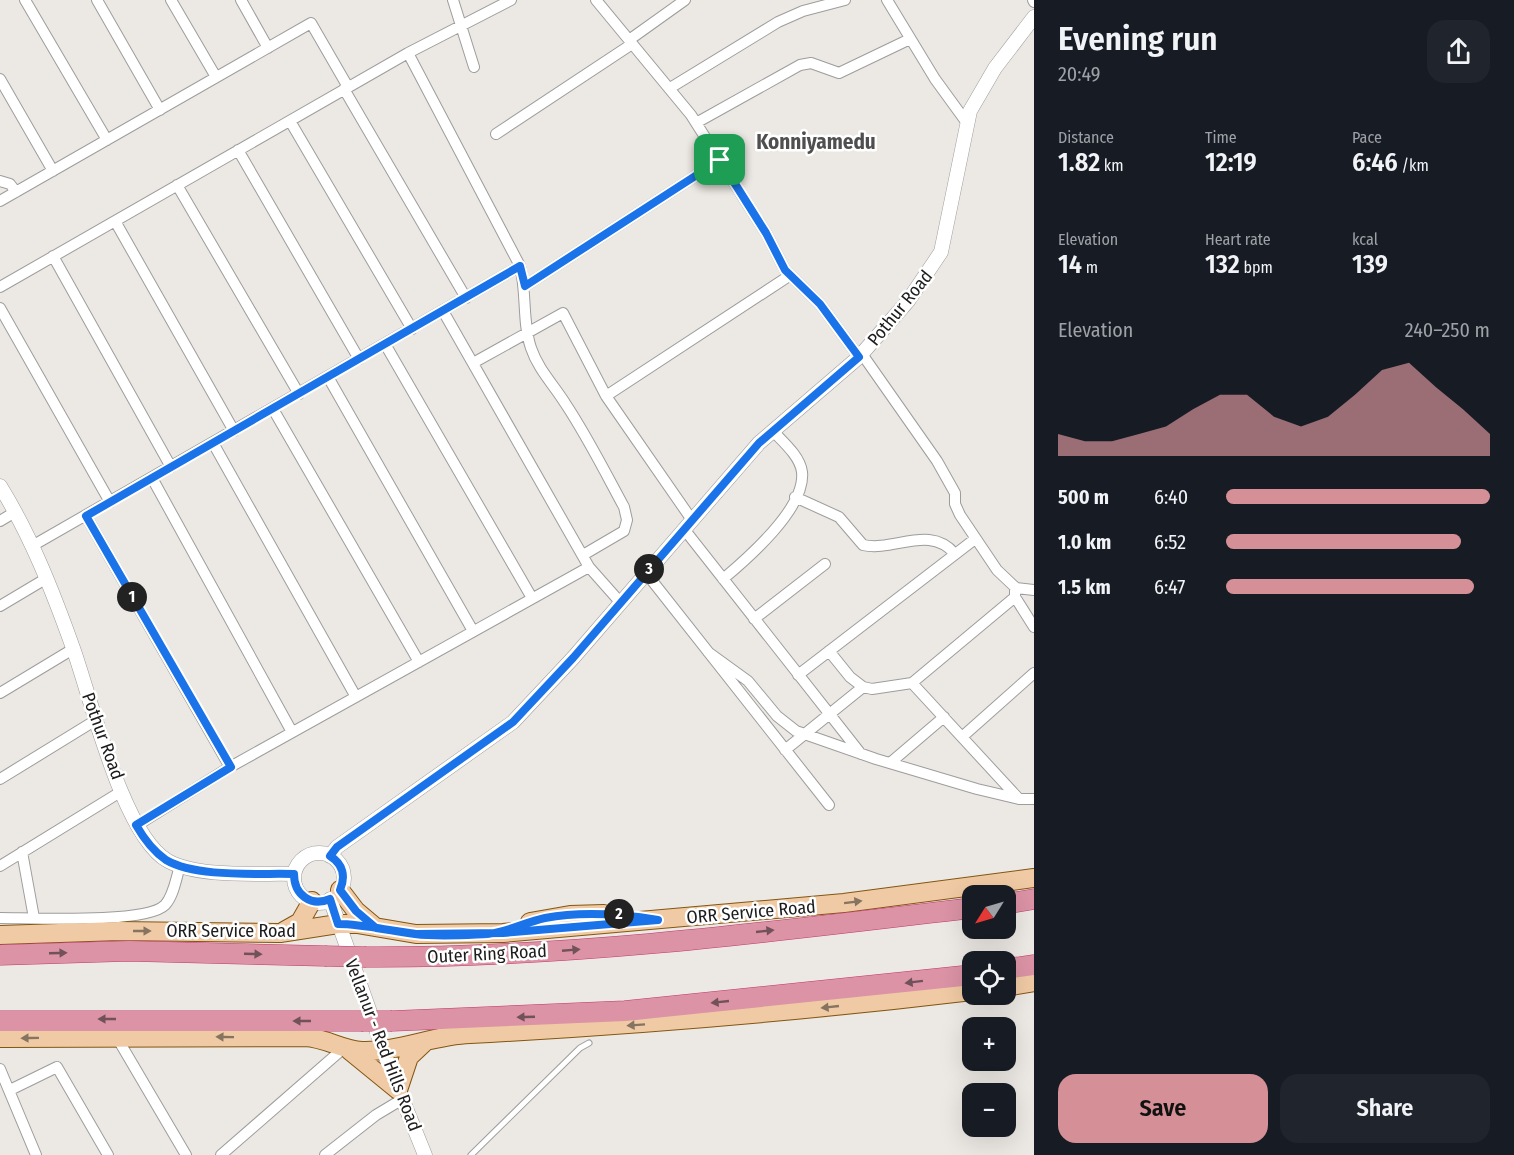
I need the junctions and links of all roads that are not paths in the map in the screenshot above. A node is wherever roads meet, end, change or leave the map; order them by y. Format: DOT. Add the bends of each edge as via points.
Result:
graph roads {
  1 [pos="25,0"];
  2 [pos="97,0"];
  3 [pos="171,0"];
  4 [pos="241,0"];
  5 [pos="453,0"];
  6 [pos="511,0"];
  7 [pos="596,0"];
  8 [pos="686,0"];
  9 [pos="845,0"];
  10 [pos="887,0"];
  11 [pos="1034,17"];
  12 [pos="460,25"];
  13 [pos="910,39"];
  14 [pos="631,42"];
  15 [pos="268,48"];
  16 [pos="408,53"];
  17 [pos="474,67"];
  18 [pos="216,77"];
  19 [pos="0,79"];
  20 [pos="346,88"];
  21 [pos="670,88"];
  22 [pos="160,110"];
  23 [pos="290,121"];
  24 [pos="696,123"];
  25 [pos="967,123"];
  26 [pos="496,134"];
  27 [pos="107,140"];
  28 [pos="238,150"];
  29 [pos="720,160"];
  30 [pos="52,171"];
  31 [pos="0,181"];
  32 [pos="177,185"];
  33 [pos="16,192"];
  34 [pos="0,201"];
  35 [pos="115,221"];
  36 [pos="53,256"];
  37 [pos="520,266"];
  38 [pos="789,276"];
  39 [pos="525,286"];
  40 [pos="0,287"];
  41 [pos="466,298"];
  42 [pos="0,308"];
  43 [pos="443,311"];
  44 [pos="412,329"];
  45 [pos="527,330"];
  46 [pos="385,344"];
  47 [pos="860,355"];
  48 [pos="359,359"];
  49 [pos="473,363"];
  50 [pos="328,377"];
  51 [pos="299,394"];
  52 [pos="606,396"];
  53 [pos="273,409"];
  54 [pos="772,430"];
  55 [pos="234,431"];
  56 [pos="213,443"];
  57 [pos="171,467"];
  58 [pos="152,478"];
  59 [pos="0,486"];
  60 [pos="795,497"];
  61 [pos="110,502"];
  62 [pos="15,512"];
  63 [pos="86,516"];
  64 [pos="0,521"];
  65 [pos="688,524"];
  66 [pos="975,539"];
  67 [pos="32,546"];
  68 [pos="955,554"];
  69 [pos="583,555"];
  70 [pos="825,564"];
  71 [pos="589,567"];
  72 [pos="646,573"];
  73 [pos="46,578"];
  74 [pos="723,579"];
  75 [pos="1034,590"];
  76 [pos="1015,593"];
  77 [pos="532,598"];
  78 [pos="620,602"];
  79 [pos="0,606"];
  80 [pos="754,619"];
  81 [pos="1034,627"];
  82 [pos="473,631"];
  83 [pos="73,649"];
  84 [pos="829,651"];
  85 [pos="708,652"];
  86 [pos="419,662"];
  87 [pos="1034,673"];
  88 [pos="798,675"];
  89 [pos="912,683"];
  90 [pos="863,687"];
  91 [pos="0,693"];
  92 [pos="356,697"];
  93 [pos="829,714"];
  94 [pos="777,716"];
  95 [pos="944,717"];
  96 [pos="760,718"];
  97 [pos="96,720"];
  98 [pos="292,732"];
  99 [pos="804,734"];
  100 [pos="962,737"];
  101 [pos="785,750"];
  102 [pos="861,754"];
  103 [pos="890,763"];
  104 [pos="231,767"];
  105 [pos="0,778"];
  106 [pos="122,790"];
  107 [pos="1019,799"];
  108 [pos="1034,799"];
  109 [pos="829,805"];
  110 [pos="136,825"];
  111 [pos="22,852"];
  112 [pos="330,856"];
  113 [pos="0,866"];
  114 [pos="180,866"];
  115 [pos="294,874"];
  116 [pos="1034,878"];
  117 [pos="328,897"];
  118 [pos="1034,899"];
  119 [pos="1016,902"];
  120 [pos="962,909"];
  121 [pos="0,918"];
  122 [pos="34,918"];
  123 [pos="338,924"];
  124 [pos="376,928"];
  125 [pos="283,932"];
  126 [pos="0,935"];
  127 [pos="0,954"];
  128 [pos="1034,965"];
  129 [pos="1016,967"];
  130 [pos="962,976"];
  131 [pos="1034,982"];
  132 [pos="1016,985"];
  133 [pos="962,992"];
  134 [pos="0,1021"];
  135 [pos="115,1036"];
  136 [pos="0,1038"];
  137 [pos="427,1040"];
  138 [pos="589,1043"];
  139 [pos="345,1047"];
  140 [pos="382,1048"];
  141 [pos="0,1069"];
  142 [pos="10,1090"];
  143 [pos="400,1095"];
  144 [pos="36,1155"];
  145 [pos="107,1155"];
  146 [pos="186,1155"];
  147 [pos="221,1155"];
  148 [pos="326,1155"];
  149 [pos="425,1155"];
  150 [pos="471,1155"];
  1 -- 27 [label="street"];
  2 -- 22 [label="street"];
  3 -- 18 [label="street"];
  4 -- 15 [label="street"];
  5 -- 12 [label="street"];
  6 -- 12 [label="street"];
  7 -- 14 [label="street"];
  8 -- 14 [label="street"];
  9 -- 21 [label="street" via="778,22"];
  10 -- 13 [label="street"];
  11 -- 25 [label="street, Pothur Road" via="995,68"];
  12 -- 16 [label="street"];
  12 -- 17 [label="street"];
  13 -- 24 [label="street" via="839,73 811,63 800,65"];
  13 -- 25 [label="street"];
  14 -- 21 [label="street"];
  14 -- 26 [label="street"];
  15 -- 18 [label="street"];
  15 -- 20 [label="street" via="311,23"];
  16 -- 20 [label="street"];
  16 -- 37 [label="street"];
  18 -- 22 [label="street"];
  19 -- 30 [label="street"];
  20 -- 23 [label="street"];
  20 -- 41 [label="street"];
  21 -- 24 [label="street"];
  22 -- 27 [label="street"];
  23 -- 28 [label="street"];
  23 -- 44 [label="street"];
  24 -- 29 [label="street"];
  25 -- 47 [label="street, Pothur Road" via="949,219 936,262"];
  27 -- 30 [label="street"];
  28 -- 32 [label="street"];
  28 -- 48 [label="street"];
  29 -- 38 [label="street"];
  29 -- 39 [label="street"];
  30 -- 33 [label="street"];
  31 -- 33 [label="street" via="10,184"];
  32 -- 35 [label="street"];
  32 -- 51 [label="street"];
  33 -- 34 [label="street"];
  35 -- 36 [label="street"];
  35 -- 55 [label="street"];
  36 -- 40 [label="street"];
  36 -- 57 [label="street"];
  37 -- 39 [label="street"];
  37 -- 41 [label="street"];
  38 -- 47 [label="street" via="820,304"];
  38 -- 52 [label="street"];
  39 -- 45 [label="street"];
  41 -- 43 [label="street"];
  42 -- 61 [label="street"];
  43 -- 44 [label="street"];
  43 -- 49 [label="street"];
  44 -- 46 [label="street"];
  45 -- 49 [label="street"];
  45 -- 52 [label="street" via="563,313"];
  45 -- 69 [label="street" via="539,366 624,507 624,531"];
  46 -- 48 [label="street"];
  46 -- 77 [label="street"];
  47 -- 54 [label="street, Pothur Road"];
  47 -- 66 [label="street" via="938,462 955,493 960,515"];
  48 -- 50 [label="street"];
  49 -- 69 [label="street"];
  50 -- 51 [label="street"];
  50 -- 82 [label="street"];
  51 -- 53 [label="street"];
  52 -- 65 [label="street"];
  53 -- 55 [label="street"];
  53 -- 86 [label="street"];
  54 -- 60 [label="street" via="799,462 801,480"];
  54 -- 65 [label="street, Pothur Road"];
  55 -- 56 [label="street"];
  56 -- 57 [label="street"];
  56 -- 92 [label="street"];
  57 -- 58 [label="street"];
  58 -- 61 [label="street"];
  58 -- 98 [label="street"];
  59 -- 62 [label="street, Pothur Road"];
  60 -- 68 [label="street" via="839,516 863,545 921,539 937,541"];
  60 -- 74 [label="street" via="769,536"];
  61 -- 63 [label="street"];
  62 -- 64 [label="street"];
  62 -- 67 [label="street, Pothur Road"];
  63 -- 67 [label="street"];
  63 -- 104 [label="street"];
  65 -- 72 [label="street, Pothur Road"];
  65 -- 74 [label="street"];
  66 -- 68 [label="street"];
  66 -- 76 [label="street"];
  67 -- 73 [label="street, Pothur Road"];
  68 -- 84 [label="street"];
  69 -- 71 [label="street"];
  70 -- 80 [label="street"];
  71 -- 77 [label="street"];
  71 -- 78 [label="street"];
  72 -- 78 [label="street, Pothur Road"];
  72 -- 85 [label="street"];
  73 -- 79 [label="street"];
  73 -- 83 [label="street, Pothur Road"];
  74 -- 80 [label="street"];
  75 -- 76 [label="street"];
  76 -- 81 [label="street"];
  76 -- 89 [label="street"];
  77 -- 82 [label="street"];
  78 -- 112 [label="street, Pothur Road" via="513,722 337,847"];
  80 -- 88 [label="street"];
  82 -- 86 [label="street"];
  83 -- 91 [label="street"];
  83 -- 97 [label="street, Pothur Road"];
  84 -- 88 [label="street"];
  84 -- 90 [label="street"];
  85 -- 94 [label="street" via="748,681"];
  85 -- 96 [label="street"];
  86 -- 92 [label="street"];
  87 -- 100 [label="street"];
  88 -- 93 [label="street"];
  89 -- 90 [label="street"];
  89 -- 95 [label="street"];
  90 -- 93 [label="street"];
  92 -- 98 [label="street"];
  93 -- 99 [label="street"];
  93 -- 102 [label="street"];
  94 -- 96 [label="street"];
  94 -- 99 [label="street"];
  95 -- 100 [label="street"];
  95 -- 103 [label="street"];
  96 -- 101 [label="street"];
  97 -- 105 [label="street"];
  97 -- 106 [label="street, Pothur Road"];
  98 -- 104 [label="street"];
  99 -- 101 [label="street"];
  99 -- 102 [label="street"];
  100 -- 107 [label="street"];
  101 -- 109 [label="street"];
  102 -- 103 [label="street"];
  103 -- 107 [label="street"];
  104 -- 110 [label="street"];
  106 -- 110 [label="street, Pothur Road"];
  106 -- 111 [label="street"];
  107 -- 108 [label="street"];
  110 -- 114 [label="street, Pothur Road" via="158,854"];
  111 -- 113 [label="street"];
  111 -- 122 [label="street"];
  112 -- 115 [label="street" via="308,855"];
  112 -- 117 [label="street" via="339,863 343,874"];
  114 -- 115 [label="street, Pothur Road"];
  114 -- 122 [label="street" via="171,894 155,912 121,917"];
  115 -- 117 [label="street" via="298,891"];
  124 -- 116 [label="main road, ORR Service Road, one-way" via="416,934 491,933 844,903"];
  117 -- 123 [label="street, Vellanur - Red Hills Road"];
  117 -- 124 [label="main road" via="356,911"];
  117 -- 125 [label="main road"];
  118 -- 119 [label="highway"];
  127 -- 120 [label="highway, Outer Ring Road, one-way, bridge" via="129,951 366,957 535,953"];
  121 -- 122 [label="street"];
  123 -- 124 [label="main road, ORR Service Road"];
  123 -- 125 [label="main road, ORR Service Road"];
  123 -- 140 [label="street, Vellanur - Red Hills Road"];
  126 -- 125 [label="main road, ORR Service Road, one-way"];
  128 -- 129 [label="highway"];
  130 -- 134 [label="highway, one-way, bridge" via="625,1011 392,1021"];
  131 -- 132 [label="main road"];
  133 -- 137 [label="main road, one-way" via="684,1021"];
  135 -- 136 [label="main road, one-way"];
  139 -- 135 [label="main road, one-way" via="305,1037"];
  135 -- 146 [label="street"];
  137 -- 140 [label="main road"];
  137 -- 143 [label="main road" via="409,1057"];
  138 -- 150 [label="lane"];
  139 -- 140 [label="main road" via="361,1051"];
  139 -- 143 [label="main road"];
  139 -- 147 [label="street"];
  140 -- 143 [label="street, Vellanur - Red Hills Road"];
  141 -- 142 [label="street"];
  142 -- 144 [label="street"];
  142 -- 145 [label="street" via="57,1067"];
  143 -- 148 [label="street"];
  143 -- 149 [label="street, Vellanur - Red Hills Road"];
}
